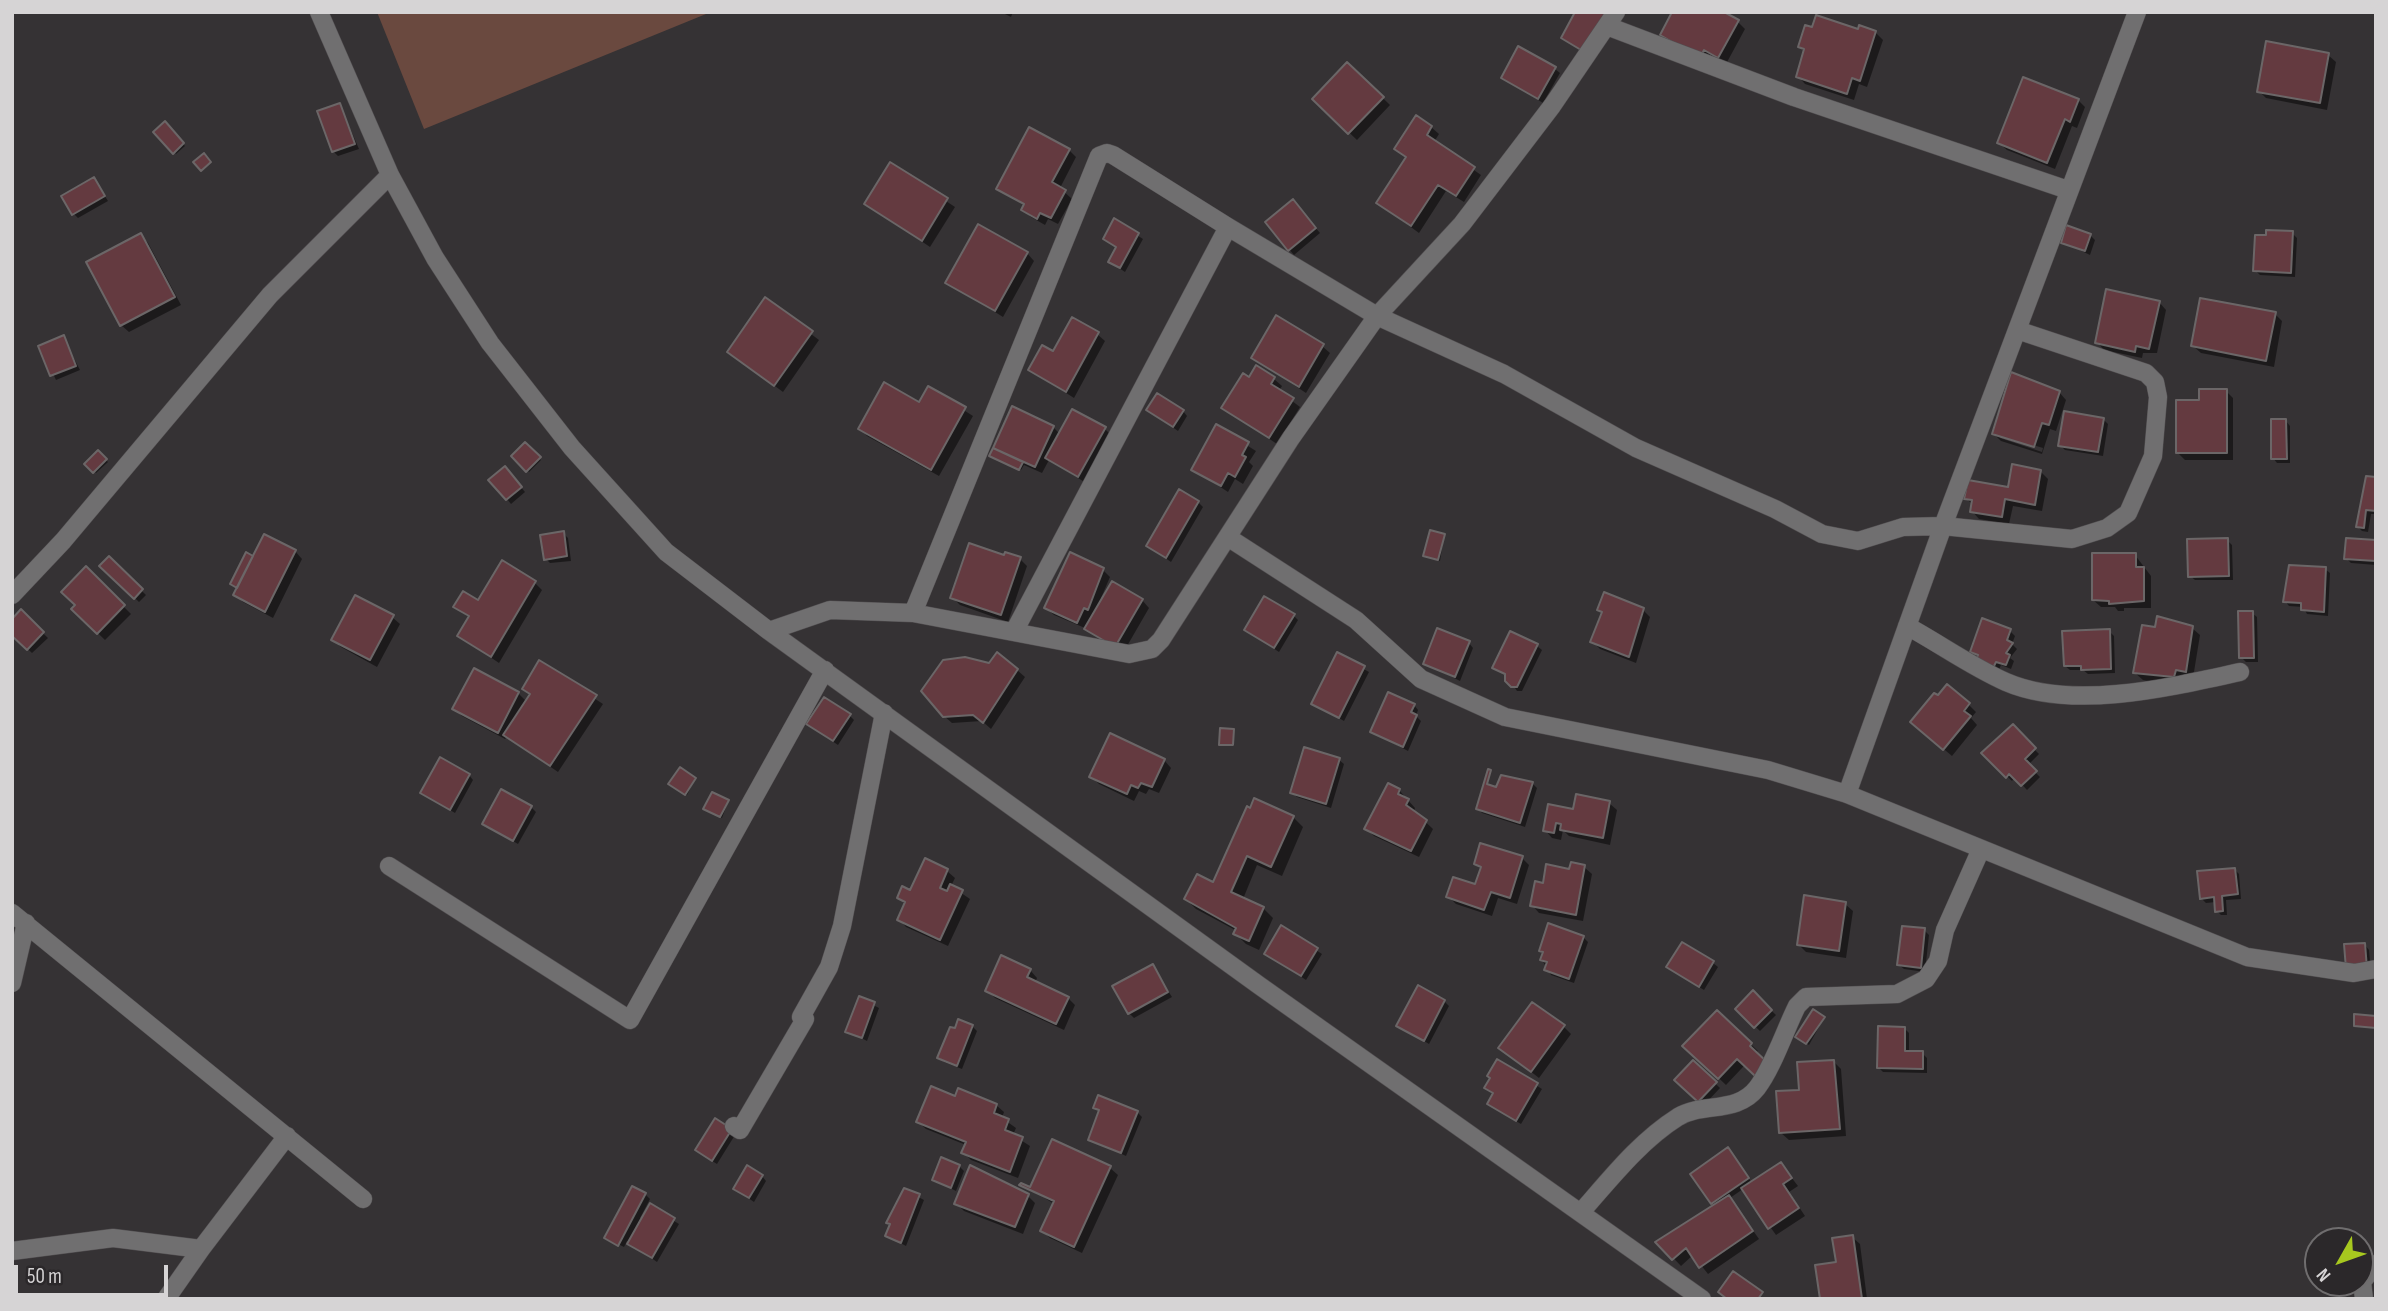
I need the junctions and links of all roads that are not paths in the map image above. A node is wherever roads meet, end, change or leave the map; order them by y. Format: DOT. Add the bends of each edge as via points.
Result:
graph roads {
  1 [pos="319,12"];
  2 [pos="2137,12"];
  3 [pos="1611,19"];
  4 [pos="390,175"];
  5 [pos="2068,190"];
  6 [pos="1228,227"];
  7 [pos="1377,316"];
  8 [pos="2017,330"];
  9 [pos="1943,526"];
  10 [pos="1229,538"];
  11 [pos="12,595"];
  12 [pos="913,613"];
  13 [pos="1907,626"];
  14 [pos="1015,630"];
  15 [pos="769,631"];
  16 [pos="825,670"];
  17 [pos="2240,672"];
  18 [pos="884,713"];
  19 [pos="1847,794"];
  20 [pos="1981,849"];
  21 [pos="389,866"];
  22 [pos="19,918"];
  23 [pos="2376,969"];
  24 [pos="12,982"];
  25 [pos="734,1126"];
  26 [pos="287,1136"];
  27 [pos="363,1199"];
  28 [pos="1582,1211"];
  29 [pos="201,1249"];
  30 [pos="12,1251"];
  31 [pos="2376,1264"];
  32 [pos="166,1299"];
  33 [pos="1702,1299"];
  34 [pos="2364,1299"];
  1 -- 4 [label="street"];
  2 -- 5 [label="street"];
  3 -- 5 [label="street" via="1794,97"];
  3 -- 7 [label="street" via="1462,224"];
  4 -- 11 [label="street" via="270,295"];
  4 -- 15 [label="street" via="435,258 490,343 572,448 666,552"];
  5 -- 8 [label="street"];
  6 -- 7 [label="street"];
  6 -- 12 [label="street" via="1113,155 1099,156"];
  6 -- 14 [label="street"];
  7 -- 9 [label="street" via="1504,374 1636,448 1822,534 1858,541 1903,527"];
  7 -- 10 [label="street"];
  8 -- 9 [label="street"];
  8 -- 9 [label="street" via="2146,373 2155,382 2158,397 2153,456 2128,513 2107,528 2072,540"];
  9 -- 13 [label="street"];
  10 -- 14 [label="street" via="1152,649 1129,653"];
  10 -- 19 [label="street" via="1356,620 1420,679 1452,696 1505,717 1768,770"];
  12 -- 14 [label="street"];
  12 -- 15 [label="street" via="830,610"];
  13 -- 17 [label="street" via="2007,682 2049,695 2153,691"];
  13 -- 19 [label="street"];
  15 -- 16 [label="street"];
  16 -- 18 [label="street"];
  16 -- 21 [label="street" via="631,1020"];
  18 -- 25 [label="street" via="842,926 829,967 801,1017 805,1019 740,1130"];
  18 -- 28 [label="street" via="1249,978"];
  19 -- 20 [label="street"];
  20 -- 23 [label="street" via="2247,957 2354,973"];
  20 -- 28 [label="street" via="1945,930 1938,961 1926,979 1897,994 1806,997 1797,1006 1757,1087 1744,1100 1694,1110 1676,1119 1637,1150"];
  22 -- 24 [label="street"];
  22 -- 26 [label="street"];
  26 -- 27 [label="street"];
  26 -- 29 [label="street"];
  28 -- 33 [label="street"];
  29 -- 30 [label="street" via="113,1238"];
  29 -- 32 [label="street"];
  31 -- 34 [label="street" via="2362,1282"];
}
